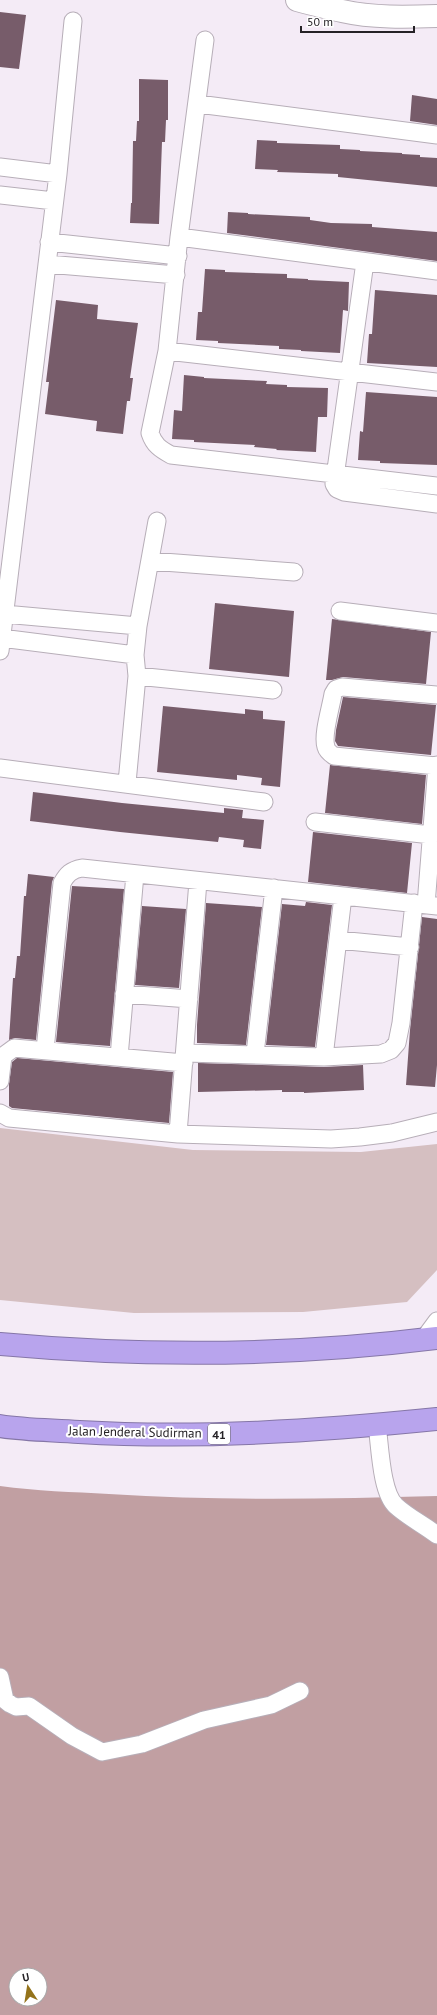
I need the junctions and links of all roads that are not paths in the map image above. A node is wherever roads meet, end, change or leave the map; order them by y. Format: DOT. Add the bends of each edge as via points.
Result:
graph roads {
  1 [pos="297,0"];
  2 [pos="437,16"];
  3 [pos="73,21"];
  4 [pos="205,40"];
  5 [pos="198,104"];
  6 [pos="437,135"];
  7 [pos="0,167"];
  8 [pos="58,174"];
  9 [pos="0,195"];
  10 [pos="54,201"];
  11 [pos="180,238"];
  12 [pos="49,242"];
  13 [pos="178,256"];
  14 [pos="365,262"];
  15 [pos="47,264"];
  16 [pos="437,270"];
  17 [pos="176,275"];
  18 [pos="167,351"];
  19 [pos="349,372"];
  20 [pos="437,382"];
  21 [pos="335,473"];
  22 [pos="437,486"];
  23 [pos="437,504"];
  24 [pos="157,521"];
  25 [pos="150,561"];
  26 [pos="294,572"];
  27 [pos="340,611"];
  28 [pos="4,614"];
  29 [pos="437,623"];
  30 [pos="138,626"];
  31 [pos="1,645"];
  32 [pos="135,655"];
  33 [pos="137,676"];
  34 [pos="273,690"];
  35 [pos="437,695"];
  36 [pos="437,765"];
  37 [pos="0,768"];
  38 [pos="127,783"];
  39 [pos="264,802"];
  40 [pos="314,822"];
  41 [pos="431,835"];
  42 [pos="135,874"];
  43 [pos="198,881"];
  44 [pos="274,888"];
  45 [pos="342,896"];
  46 [pos="426,904"];
  47 [pos="338,940"];
  48 [pos="410,947"];
  49 [pos="124,994"];
  50 [pos="189,999"];
  51 [pos="45,1050"];
  52 [pos="255,1054"];
  53 [pos="118,1057"];
  54 [pos="324,1057"];
  55 [pos="184,1058"];
  56 [pos="0,1080"];
  57 [pos="0,1113"];
  58 [pos="437,1122"];
  59 [pos="178,1134"];
  60 [pos="437,1321"];
  61 [pos="430,1339"];
  62 [pos="0,1344"];
  63 [pos="437,1419"];
  64 [pos="377,1425"];
  65 [pos="0,1426"];
  66 [pos="437,1535"];
  67 [pos="0,1677"];
  68 [pos="300,1691"];
  1 -- 2 [label="street" via="343,12 369,15"];
  3 -- 8 [label="street"];
  4 -- 5 [label="street"];
  5 -- 6 [label="street"];
  5 -- 11 [label="street"];
  7 -- 8 [label="street"];
  8 -- 10 [label="street"];
  9 -- 10 [label="street"];
  10 -- 12 [label="street"];
  11 -- 13 [label="street"];
  11 -- 14 [label="street"];
  12 -- 13 [label="street"];
  12 -- 15 [label="street"];
  13 -- 17 [label="street"];
  14 -- 16 [label="street"];
  14 -- 19 [label="street"];
  15 -- 17 [label="street"];
  15 -- 28 [label="street"];
  17 -- 18 [label="street"];
  18 -- 19 [label="street"];
  18 -- 21 [label="street" via="150,433 158,448 171,455"];
  19 -- 20 [label="street"];
  19 -- 21 [label="street"];
  21 -- 22 [label="street"];
  21 -- 23 [label="street" via="334,484 340,491"];
  24 -- 25 [label="street"];
  25 -- 26 [label="street"];
  25 -- 30 [label="street"];
  27 -- 29 [label="street"];
  28 -- 30 [label="street"];
  28 -- 31 [label="street"];
  30 -- 32 [label="street"];
  31 -- 32 [label="street"];
  32 -- 33 [label="street"];
  33 -- 34 [label="street"];
  33 -- 38 [label="street"];
  35 -- 36 [label="street" via="342,687 336,689 325,739 329,753 334,756"];
  36 -- 41 [label="street"];
  37 -- 38 [label="street"];
  38 -- 39 [label="street"];
  40 -- 41 [label="street"];
  41 -- 46 [label="street"];
  42 -- 43 [label="street"];
  42 -- 49 [label="street"];
  42 -- 51 [label="street" via="82,868 74,869 67,874 62,883"];
  43 -- 44 [label="street"];
  43 -- 50 [label="street"];
  44 -- 45 [label="street"];
  44 -- 52 [label="street"];
  45 -- 46 [label="street"];
  45 -- 47 [label="street"];
  46 -- 48 [label="street"];
  47 -- 48 [label="street"];
  47 -- 54 [label="street"];
  48 -- 54 [label="street" via="397,1043 391,1050 380,1054"];
  49 -- 50 [label="street"];
  49 -- 53 [label="street"];
  50 -- 55 [label="street"];
  51 -- 53 [label="street"];
  51 -- 56 [label="street" via="21,1047 8,1051 3,1056"];
  52 -- 54 [label="street"];
  52 -- 55 [label="street"];
  53 -- 55 [label="street"];
  55 -- 59 [label="street"];
  57 -- 59 [label="street" via="9,1118"];
  58 -- 59 [label="street" via="392,1133 331,1139"];
  60 -- 61 [label="street"];
  61 -- 62 [label="highway" via="276,1351 135,1352"];
  63 -- 64 [label="highway, Jalan Jenderal Sudirman / 41"];
  64 -- 65 [label="highway, Jalan Jenderal Sudirman / 41" via="251,1434 134,1435"];
  64 -- 66 [label="street" via="385,1484 395,1506"];
  67 -- 68 [label="street" via="6,1700 10,1704 16,1707 29,1706 72,1736 102,1752 142,1744 204,1720 271,1705"];
}
